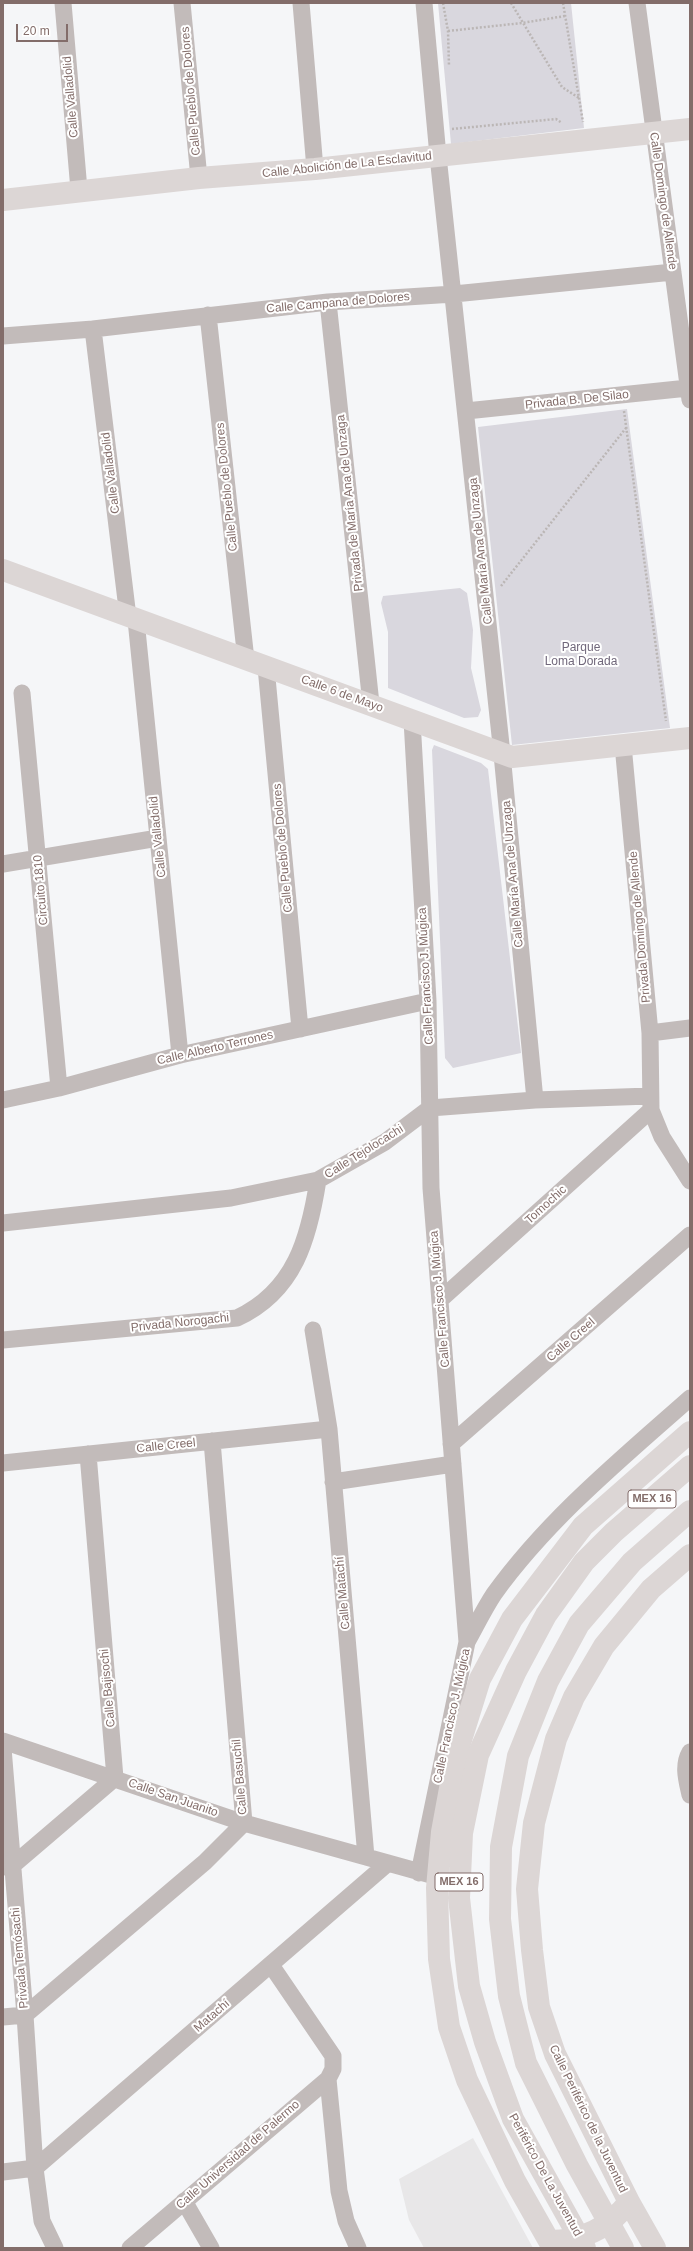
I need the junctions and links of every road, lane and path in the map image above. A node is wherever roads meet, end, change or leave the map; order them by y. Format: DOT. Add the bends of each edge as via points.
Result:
graph roads {
  1 [pos="63,3"];
  2 [pos="182,3"];
  3 [pos="301,3"];
  4 [pos="424,3"];
  5 [pos="443,3"];
  6 [pos="511,3"];
  7 [pos="563,3"];
  8 [pos="637,3"];
  9 [pos="565,16"];
  10 [pos="522,23"];
  11 [pos="448,30"];
  12 [pos="449,68"];
  13 [pos="579,98"];
  14 [pos="450,121"];
  15 [pos="564,124"];
  16 [pos="584,128"];
  17 [pos="690,129"];
  18 [pos="654,133"];
  19 [pos="438,156"];
  20 [pos="315,169"];
  21 [pos="199,178"];
  22 [pos="79,190"];
  23 [pos="3,200"];
  24 [pos="673,272"];
  25 [pos="454,294"];
  26 [pos="328,302"];
  27 [pos="208,315"];
  28 [pos="93,330"];
  29 [pos="3,336"];
  30 [pos="689,394"];
  31 [pos="622,395"];
  32 [pos="466,411"];
  33 [pos="626,428"];
  34 [pos="3,570"];
  35 [pos="500,578"];
  36 [pos="501,586"];
  37 [pos="501,594"];
  38 [pos="132,618"];
  39 [pos="246,660"];
  40 [pos="266,667"];
  41 [pos="22,692"];
  42 [pos="371,704"];
  43 [pos="412,720"];
  44 [pos="659,723"];
  45 [pos="690,738"];
  46 [pos="623,745"];
  47 [pos="502,754"];
  48 [pos="158,838"];
  49 [pos="38,859"];
  50 [pos="3,864"];
  51 [pos="428,1001"];
  52 [pos="690,1028"];
  53 [pos="300,1029"];
  54 [pos="650,1033"];
  55 [pos="180,1055"];
  56 [pos="59,1088"];
  57 [pos="3,1100"];
  58 [pos="534,1100"];
  59 [pos="650,1103"];
  60 [pos="430,1108"];
  61 [pos="318,1180"];
  62 [pos="690,1181"];
  63 [pos="3,1223"];
  64 [pos="690,1235"];
  65 [pos="440,1300"];
  66 [pos="313,1330"];
  67 [pos="3,1340"];
  68 [pos="690,1398"];
  69 [pos="329,1430"];
  70 [pos="690,1432"];
  71 [pos="212,1441"];
  72 [pos="452,1444"];
  73 [pos="88,1454"];
  74 [pos="3,1463"];
  75 [pos="453,1464"];
  76 [pos="690,1466"];
  77 [pos="333,1482"];
  78 [pos="690,1511"];
  79 [pos="690,1555"];
  80 [pos="467,1642"];
  81 [pos="3,1741"];
  82 [pos="3,1748"];
  83 [pos="690,1752"];
  84 [pos="115,1778"];
  85 [pos="690,1796"];
  86 [pos="244,1823"];
  87 [pos="366,1857"];
  88 [pos="388,1863"];
  89 [pos="8,1867"];
  90 [pos="428,1875"];
  91 [pos="271,1965"];
  92 [pos="25,2015"];
  93 [pos="3,2017"];
  94 [pos="328,2079"];
  95 [pos="35,2168"];
  96 [pos="3,2172"];
  97 [pos="184,2201"];
  98 [pos="629,2202"];
  99 [pos="551,2244"];
  100 [pos="55,2248"];
  101 [pos="130,2248"];
  102 [pos="211,2248"];
  103 [pos="358,2248"];
  104 [pos="585,2248"];
  105 [pos="623,2248"];
  106 [pos="655,2248"];
  1 -- 22 [label="street, Calle Valladolid"];
  2 -- 21 [label="street, Calle Pueblo de Dolores"];
  3 -- 20 [label="street"];
  4 -- 19 [label="street, Calle María Ana de Unzaga"];
  5 -- 11 [label="path"];
  6 -- 10 [label="path"];
  7 -- 9 [label="path"];
  8 -- 18 [label="street, Calle Domingo de Allende"];
  9 -- 10 [label="path"];
  9 -- 13 [label="path"];
  10 -- 11 [label="path"];
  10 -- 13 [label="path" via="562,87"];
  11 -- 12 [label="path"];
  13 -- 16 [label="path"];
  14 -- 15 [label="path" via="450,129 556,119"];
  17 -- 18 [label="main road, Calle Abolición de La Esclavitud"];
  18 -- 19 [label="main road, Calle Abolición de La Esclavitud"];
  18 -- 24 [label="street, Calle Domingo de Allende"];
  19 -- 20 [label="main road, Calle Abolición de La Esclavitud"];
  19 -- 25 [label="street, Calle María Ana de Unzaga"];
  20 -- 21 [label="main road, Calle Abolición de La Esclavitud"];
  21 -- 22 [label="main road, Calle Abolición de La Esclavitud"];
  22 -- 23 [label="main road, Calle Abolición de La Esclavitud"];
  24 -- 25 [label="street, Calle Campana de Dolores"];
  24 -- 30 [label="street, Calle Domingo de Allende"];
  25 -- 26 [label="street, Calle Campana de Dolores"];
  25 -- 32 [label="street, Calle María Ana de Unzaga"];
  26 -- 27 [label="street, Calle Campana de Dolores"];
  26 -- 42 [label="street, Privada de María Ana de Unzaga"];
  27 -- 28 [label="street, Calle Campana de Dolores"];
  27 -- 39 [label="street, Calle Pueblo de Dolores"];
  28 -- 29 [label="street, Calle Campana de Dolores"];
  28 -- 38 [label="street, Calle Valladolid"];
  30 -- 31 [label="street, Privada B. De Silao"];
  31 -- 32 [label="street, Privada B. De Silao"];
  31 -- 33 [label="path"];
  32 -- 47 [label="street, Calle María Ana de Unzaga"];
  33 -- 36 [label="path"];
  33 -- 44 [label="path" via="666,722"];
  34 -- 38 [label="main road, Calle 6 de Mayo"];
  35 -- 36 [label="path"];
  36 -- 37 [label="path"];
  38 -- 39 [label="main road, Calle 6 de Mayo"];
  38 -- 48 [label="street, Calle Valladolid"];
  39 -- 40 [label="main road, Calle 6 de Mayo"];
  40 -- 42 [label="main road, Calle 6 de Mayo"];
  40 -- 53 [label="street, Calle Pueblo de Dolores"];
  41 -- 49 [label="street, Circuito 1810"];
  42 -- 43 [label="main road, Calle 6 de Mayo"];
  43 -- 47 [label="main road, Calle 6 de Mayo"];
  43 -- 51 [label="street, Calle Francisco J. Múgica"];
  45 -- 46 [label="main road, Calle 6 de Mayo"];
  46 -- 47 [label="main road, Calle 6 de Mayo" via="512,757"];
  46 -- 54 [label="street, Privada Domingo de Allende"];
  47 -- 58 [label="street, Calle María Ana de Unzaga"];
  48 -- 49 [label="street"];
  48 -- 55 [label="street, Calle Valladolid"];
  49 -- 50 [label="street"];
  49 -- 56 [label="street, Circuito 1810"];
  51 -- 53 [label="street, Calle Alberto Terrones"];
  51 -- 60 [label="street, Calle Francisco J. Múgica"];
  52 -- 54 [label="street"];
  53 -- 55 [label="street, Calle Alberto Terrones"];
  54 -- 59 [label="street, Privada Domingo de Allende"];
  55 -- 56 [label="street, Calle Alberto Terrones"];
  56 -- 57 [label="street, Calle Alberto Terrones"];
  58 -- 59 [label="street"];
  58 -- 60 [label="street"];
  59 -- 62 [label="street" via="662,1137"];
  59 -- 65 [label="street, Tomochic"];
  60 -- 61 [label="street, Calle Tejolocachi" via="385,1142"];
  60 -- 65 [label="street, Calle Francisco J. Múgica" via="431,1188"];
  61 -- 63 [label="street, Calle Tejolocachi" via="231,1198"];
  61 -- 67 [label="street, Privada Norogachi" via="312,1220 293,1266 266,1300 247,1313 237,1318"];
  64 -- 72 [label="street, Calle Creel"];
  65 -- 72 [label="street, Calle Francisco J. Múgica"];
  66 -- 69 [label="street, Calle Matachí"];
  68 -- 80 [label="street" via="558,1519 520,1560 493,1595"];
  69 -- 71 [label="street, Calle Creel"];
  69 -- 77 [label="street, Calle Matachí"];
  70 -- 90 [label="main road" via="583,1526 512,1619 480,1679 456,1756 442,1832"];
  71 -- 73 [label="street, Calle Creel"];
  71 -- 86 [label="street, Calle Basuchil"];
  72 -- 75 [label="street, Calle Francisco J. Múgica"];
  73 -- 74 [label="street, Calle Creel"];
  73 -- 84 [label="street, Calle Bajisochi"];
  75 -- 77 [label="street"];
  75 -- 80 [label="street, Calle Francisco J. Múgica"];
  76 -- 104 [label="main road, Periférico De La Juventud / MEX 16" via="614,1532 584,1562 546,1615 516,1671 478,1756 462,1832 459,1898 469,1986 484,2042 513,2119"];
  77 -- 87 [label="street, Calle Matachí"];
  78 -- 105 [label="main road, MEX 16" via="632,1562 579,1624 548,1681 518,1756 501,1847 500,1920 509,1996 526,2063"];
  79 -- 98 [label="main road, Calle Periférico de la Juventud" via="651,1589 604,1646 574,1697 556,1739 534,1823 527,1889 539,2007 555,2054"];
  80 -- 90 [label="street, Calle Francisco J. Múgica"];
  81 -- 84 [label="street, Calle San Juanito"];
  82 -- 89 [label="street, Privada Temósachi"];
  83 -- 85 [label="street" via="685,1766"];
  84 -- 86 [label="street, Calle San Juanito"];
  84 -- 89 [label="street"];
  86 -- 87 [label="street, Calle San Juanito"];
  86 -- 92 [label="street, Calle Basuchil" via="205,1862"];
  87 -- 88 [label="street, Calle San Juanito"];
  88 -- 90 [label="street, Calle San Juanito"];
  88 -- 91 [label="street, Matachí"];
  89 -- 92 [label="street, Privada Temósachi"];
  90 -- 99 [label="main road" via="449,2027 467,2080 515,2181"];
  91 -- 94 [label="street" via="333,2056 333,2068"];
  91 -- 95 [label="street, Matachí"];
  92 -- 93 [label="street"];
  92 -- 95 [label="street, Privada Temósachi"];
  94 -- 97 [label="street, Calle Universidad de Palermo"];
  94 -- 103 [label="street" via="340,2191 346,2221"];
  95 -- 96 [label="street"];
  95 -- 100 [label="street, Privada Temósachi" via="42,2221"];
  97 -- 101 [label="street, Calle Universidad de Palermo"];
  97 -- 102 [label="street"];
  98 -- 99 [label="main road" via="621,2213 600,2229 576,2239"];
  98 -- 106 [label="main road, Calle Periférico de la Juventud"];
}
